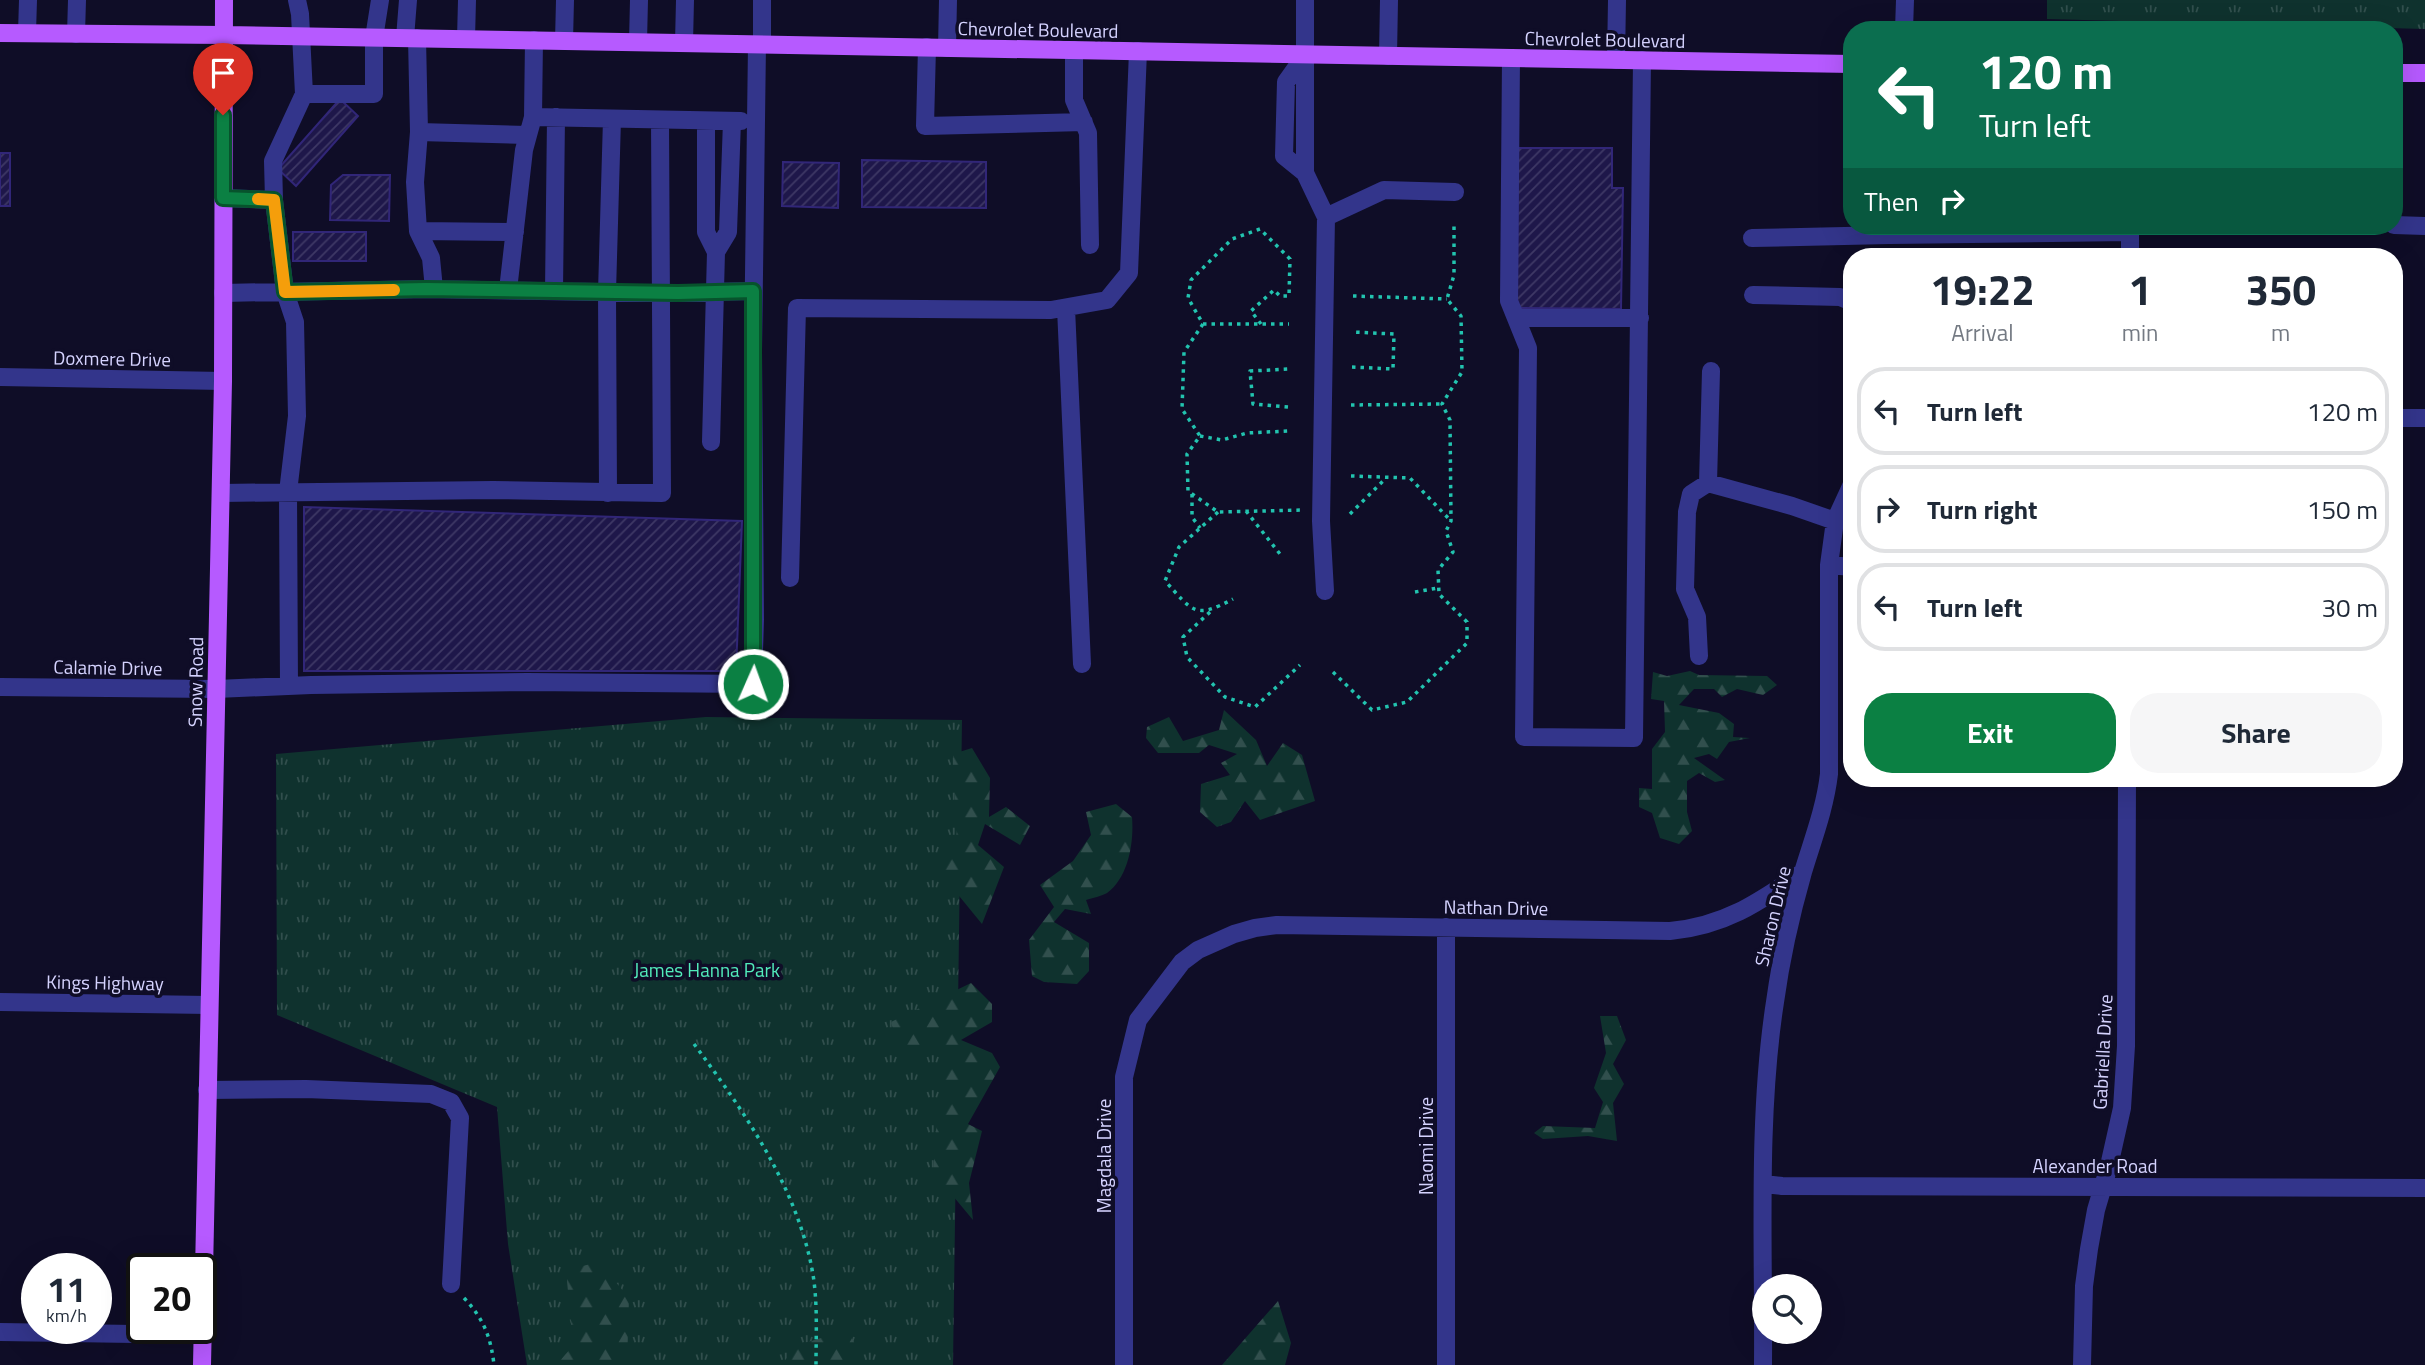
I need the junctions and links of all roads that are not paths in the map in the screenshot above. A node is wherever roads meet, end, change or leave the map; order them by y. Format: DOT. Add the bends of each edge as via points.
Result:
graph roads {
  1 [pos="27,0"];
  2 [pos="77,0"];
  3 [pos="224,0"];
  4 [pos="297,0"];
  5 [pos="380,0"];
  6 [pos="408,0"];
  7 [pos="467,0"];
  8 [pos="565,0"];
  9 [pos="639,0"];
  10 [pos="685,0"];
  11 [pos="762,0"];
  12 [pos="948,0"];
  13 [pos="1306,0"];
  14 [pos="1389,0"];
  15 [pos="1617,0"];
  16 [pos="1905,0"];
  17 [pos="1905,21"];
  18 [pos="0,33"];
  19 [pos="27,33"];
  20 [pos="76,34"];
  21 [pos="224,35"];
  22 [pos="300,36"];
  23 [pos="374,38"];
  24 [pos="411,38"];
  25 [pos="466,39"];
  26 [pos="534,40"];
  27 [pos="564,41"];
  28 [pos="638,42"];
  29 [pos="684,43"];
  30 [pos="760,44"];
  31 [pos="927,47"];
  32 [pos="947,48"];
  33 [pos="1074,50"];
  34 [pos="1138,51"];
  35 [pos="1306,54"];
  36 [pos="1388,56"];
  37 [pos="1511,58"];
  38 [pos="1616,60"];
  39 [pos="1642,60"];
  40 [pos="1843,64"];
  41 [pos="2403,73"];
  42 [pos="2425,73"];
  43 [pos="304,93"];
  44 [pos="533,117"];
  45 [pos="556,117"];
  46 [pos="612,119"];
  47 [pos="660,120"];
  48 [pos="706,121"];
  49 [pos="732,121"];
  50 [pos="755,121"];
  51 [pos="1084,122"];
  52 [pos="419,132"];
  53 [pos="527,135"];
  54 [pos="1455,192"];
  55 [pos="223,198"];
  56 [pos="274,200"];
  57 [pos="1326,217"];
  58 [pos="2403,225"];
  59 [pos="2425,226"];
  60 [pos="418,231"];
  61 [pos="515,232"];
  62 [pos="1843,233"];
  63 [pos="1752,238"];
  64 [pos="1090,246"];
  65 [pos="716,252"];
  66 [pos="434,289"];
  67 [pos="508,290"];
  68 [pos="554,290"];
  69 [pos="753,291"];
  70 [pos="285,292"];
  71 [pos="607,292"];
  72 [pos="223,293"];
  73 [pos="660,293"];
  74 [pos="716,293"];
  75 [pos="1753,295"];
  76 [pos="1843,298"];
  77 [pos="1066,308"];
  78 [pos="1517,318"];
  79 [pos="1640,318"];
  80 [pos="1711,371"];
  81 [pos="0,377"];
  82 [pos="223,381"];
  83 [pos="2403,418"];
  84 [pos="2425,418"];
  85 [pos="711,443"];
  86 [pos="1708,483"];
  87 [pos="288,492"];
  88 [pos="220,493"];
  89 [pos="608,493"];
  90 [pos="1843,504"];
  91 [pos="1835,521"];
  92 [pos="1829,565"];
  93 [pos="1843,566"];
  94 [pos="790,578"];
  95 [pos="1325,591"];
  96 [pos="1699,656"];
  97 [pos="1082,664"];
  98 [pos="289,686"];
  99 [pos="0,687"];
  100 [pos="216,689"];
  101 [pos="2127,787"];
  102 [pos="1803,872"];
  103 [pos="1446,928"];
  104 [pos="1182,962"];
  105 [pos="0,1002"];
  106 [pos="209,1005"];
  107 [pos="208,1090"];
  108 [pos="1764,1184"];
  109 [pos="2104,1187"];
  110 [pos="2425,1188"];
  111 [pos="204,1253"];
  112 [pos="451,1284"];
  113 [pos="0,1332"];
  114 [pos="126,1334"];
  115 [pos="202,1344"];
  116 [pos="202,1365"];
  117 [pos="1124,1365"];
  118 [pos="1446,1365"];
  119 [pos="1763,1365"];
  120 [pos="2082,1365"];
  1 -- 19 [label="street"];
  2 -- 20 [label="street"];
  3 -- 21 [label="main road, Snow Road"];
  4 -- 22 [label="street"];
  5 -- 23 [label="street"];
  6 -- 24 [label="street"];
  7 -- 25 [label="street"];
  8 -- 27 [label="street"];
  9 -- 28 [label="street"];
  10 -- 29 [label="street"];
  11 -- 30 [label="street"];
  12 -- 32 [label="street"];
  13 -- 35 [label="street"];
  14 -- 36 [label="street"];
  15 -- 38 [label="street"];
  16 -- 17 [label="street"];
  18 -- 19 [label="main road, Chevrolet Boulevard"];
  19 -- 20 [label="main road, Chevrolet Boulevard"];
  20 -- 21 [label="main road, Chevrolet Boulevard"];
  21 -- 22 [label="main road, Chevrolet Boulevard"];
  21 -- 55 [label="main road, Snow Road"];
  22 -- 23 [label="main road, Chevrolet Boulevard"];
  22 -- 43 [label="street"];
  23 -- 24 [label="main road, Chevrolet Boulevard"];
  23 -- 43 [label="street" via="374,94"];
  24 -- 25 [label="main road, Chevrolet Boulevard"];
  24 -- 52 [label="street"];
  25 -- 26 [label="main road, Chevrolet Boulevard"];
  26 -- 27 [label="main road, Chevrolet Boulevard"];
  26 -- 44 [label="street"];
  27 -- 28 [label="main road, Chevrolet Boulevard"];
  28 -- 29 [label="main road, Chevrolet Boulevard"];
  29 -- 30 [label="main road, Chevrolet Boulevard"];
  30 -- 31 [label="main road, Chevrolet Boulevard"];
  30 -- 50 [label="street"];
  31 -- 32 [label="main road, Chevrolet Boulevard"];
  31 -- 51 [label="street" via="925,126"];
  32 -- 33 [label="main road, Chevrolet Boulevard"];
  33 -- 34 [label="main road, Chevrolet Boulevard"];
  33 -- 51 [label="street" via="1074,100"];
  34 -- 35 [label="main road, Chevrolet Boulevard"];
  34 -- 77 [label="street" via="1129,273 1107,300"];
  35 -- 36 [label="main road, Chevrolet Boulevard"];
  35 -- 57 [label="street" via="1305,173"];
  36 -- 37 [label="main road, Chevrolet Boulevard"];
  37 -- 38 [label="main road, Chevrolet Boulevard"];
  37 -- 78 [label="street" via="1509,301"];
  38 -- 39 [label="main road, Chevrolet Boulevard"];
  39 -- 40 [label="main road, Chevrolet Boulevard"];
  39 -- 79 [label="street"];
  41 -- 42 [label="main road"];
  43 -- 56 [label="street" via="273,161"];
  44 -- 45 [label="street"];
  44 -- 53 [label="street"];
  45 -- 46 [label="street"];
  45 -- 68 [label="street"];
  46 -- 47 [label="street"];
  46 -- 71 [label="street"];
  47 -- 48 [label="street"];
  47 -- 73 [label="street"];
  48 -- 49 [label="street"];
  48 -- 65 [label="street" via="706,232"];
  49 -- 50 [label="street"];
  49 -- 65 [label="street" via="728,232"];
  50 -- 69 [label="street"];
  51 -- 64 [label="street" via="1088,132"];
  52 -- 53 [label="street"];
  52 -- 60 [label="street"];
  53 -- 61 [label="street"];
  54 -- 57 [label="street" via="1384,190"];
  55 -- 56 [label="street"];
  55 -- 72 [label="main road, Snow Road"];
  56 -- 70 [label="street"];
  57 -- 95 [label="street" via="1321,508"];
  58 -- 59 [label="street"];
  60 -- 61 [label="street"];
  60 -- 66 [label="street" via="431,258"];
  61 -- 67 [label="street"];
  62 -- 63 [label="street"];
  65 -- 74 [label="street"];
  66 -- 67 [label="street"];
  66 -- 70 [label="street"];
  67 -- 68 [label="street"];
  68 -- 71 [label="street"];
  69 -- 74 [label="street"];
  69 -- 98 [label="street, Calamie Drive" via="753,684"];
  70 -- 72 [label="street"];
  70 -- 87 [label="street" via="295,322 297,416"];
  71 -- 73 [label="street"];
  71 -- 89 [label="street"];
  72 -- 82 [label="main road, Snow Road"];
  73 -- 74 [label="street"];
  73 -- 89 [label="street" via="662,493"];
  74 -- 85 [label="street"];
  75 -- 76 [label="street"];
  77 -- 94 [label="street" via="797,308"];
  77 -- 97 [label="street"];
  78 -- 79 [label="street"];
  78 -- 79 [label="street" via="1528,348 1524,737 1634,738"];
  80 -- 86 [label="street"];
  81 -- 82 [label="street, Doxmere Drive"];
  82 -- 88 [label="main road, Snow Road"];
  83 -- 84 [label="street"];
  86 -- 91 [label="street"];
  86 -- 96 [label="street" via="1691,494 1687,512 1685,589 1697,617"];
  87 -- 88 [label="street"];
  87 -- 89 [label="street"];
  87 -- 98 [label="street"];
  88 -- 100 [label="main road, Snow Road"];
  90 -- 91 [label="street, Sharon Drive"];
  91 -- 92 [label="street, Sharon Drive"];
  92 -- 93 [label="street"];
  92 -- 102 [label="street, Sharon Drive" via="1829,774 1826,802"];
  98 -- 100 [label="street, Calamie Drive"];
  99 -- 100 [label="street, Calamie Drive"];
  100 -- 106 [label="main road, Snow Road"];
  101 -- 109 [label="street, Gabriella Drive" via="2126,1046 2122,1108"];
  102 -- 103 [label="street, Nathan Drive" via="1755,905 1688,930"];
  102 -- 108 [label="street, Sharon Drive" via="1770,1036"];
  103 -- 104 [label="street, Nathan Drive" via="1255,928 1216,941"];
  103 -- 118 [label="street, Naomi Drive"];
  104 -- 117 [label="street, Magdala Drive" via="1138,1020 1124,1077"];
  105 -- 106 [label="street, Kings Highway"];
  106 -- 107 [label="main road, Snow Road"];
  107 -- 111 [label="main road, Snow Road"];
  107 -- 112 [label="street" via="432,1094 451,1102 460,1118"];
  108 -- 109 [label="street, Alexander Road"];
  108 -- 119 [label="street, Sharon Drive"];
  109 -- 110 [label="street, Alexander Road"];
  109 -- 120 [label="street, Gabriella Drive" via="2084,1286"];
  113 -- 114 [label="street"];
  115 -- 116 [label="main road, Snow Road"];
}
